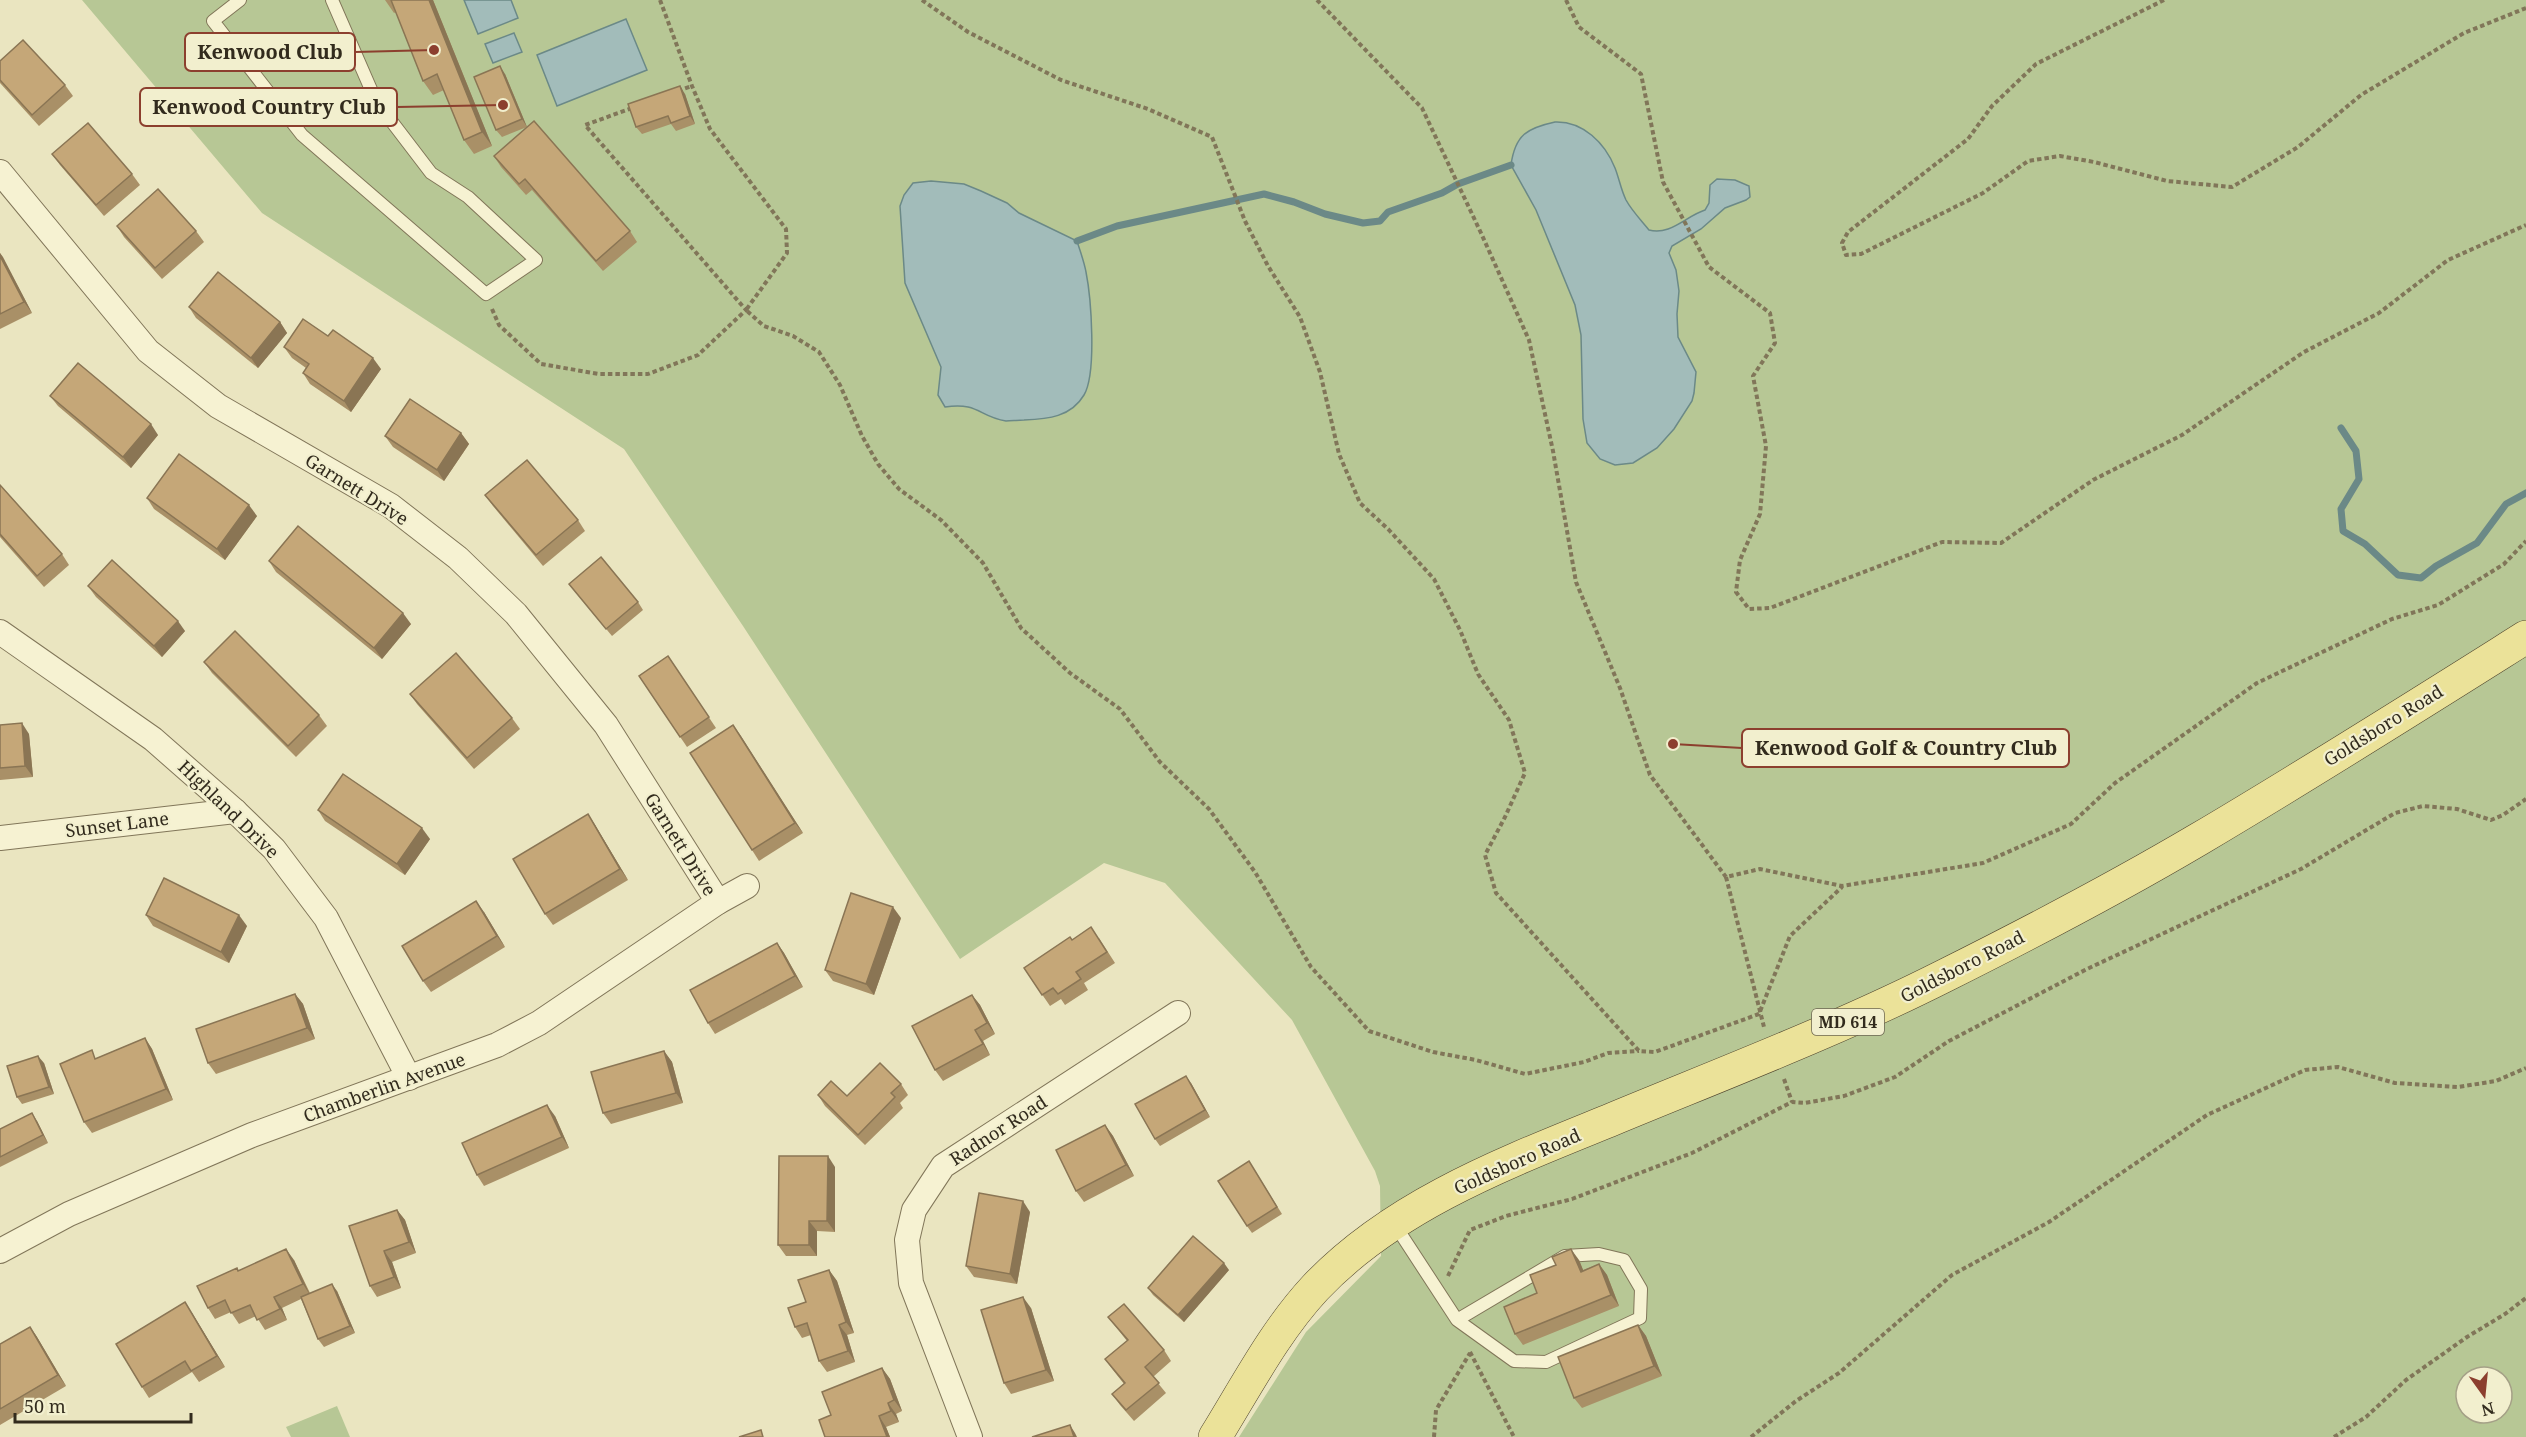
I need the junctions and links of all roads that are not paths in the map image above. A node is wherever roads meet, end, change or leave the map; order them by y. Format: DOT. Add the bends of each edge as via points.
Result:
graph roads {
  1 [pos="240,0"];
  2 [pos="332,0"];
  3 [pos="0,172"];
  4 [pos="0,632"];
  5 [pos="2526,637"];
  6 [pos="235,811"];
  7 [pos="0,838"];
  8 [pos="747,886"];
  9 [pos="718,902"];
  10 [pos="1178,1013"];
  11 [pos="410,1078"];
  12 [pos="1394,1224"];
  13 [pos="0,1251"];
  14 [pos="1457,1320"];
  15 [pos="970,1437"];
  16 [pos="1215,1437"];
  1 -- 2 [label="lane" via="213,21 303,135 486,294 536,261 468,197 431,173 376,101"];
  3 -- 9 [label="street, Garnett Drive" via="148,351 218,406 391,506 458,558 516,614 606,725"];
  4 -- 6 [label="street, Highland Drive" via="153,739"];
  5 -- 12 [label="main road, Goldsboro Road / MD 614" via="2199,839 2065,914 1863,1016 1548,1146 1438,1197"];
  6 -- 7 [label="street, Sunset Lane"];
  6 -- 11 [label="street, Highland Drive" via="274,849 326,918"];
  8 -- 9 [label="street, Chamberlin Avenue"];
  9 -- 11 [label="street, Chamberlin Avenue" via="539,1023 497,1045"];
  10 -- 15 [label="street, Radnor Road" via="942,1166 914,1210 907,1240 911,1283"];
  11 -- 13 [label="street, Chamberlin Avenue" via="239,1141 69,1214"];
  12 -- 14 [label="lane"];
  12 -- 16 [label="main road, Goldsboro Road / MD 614" via="1316,1288 1286,1325"];
  14 -- 14 [label="lane" via="1514,1361 1546,1362 1640,1318 1641,1289 1624,1260 1599,1254 1565,1256"];
}
